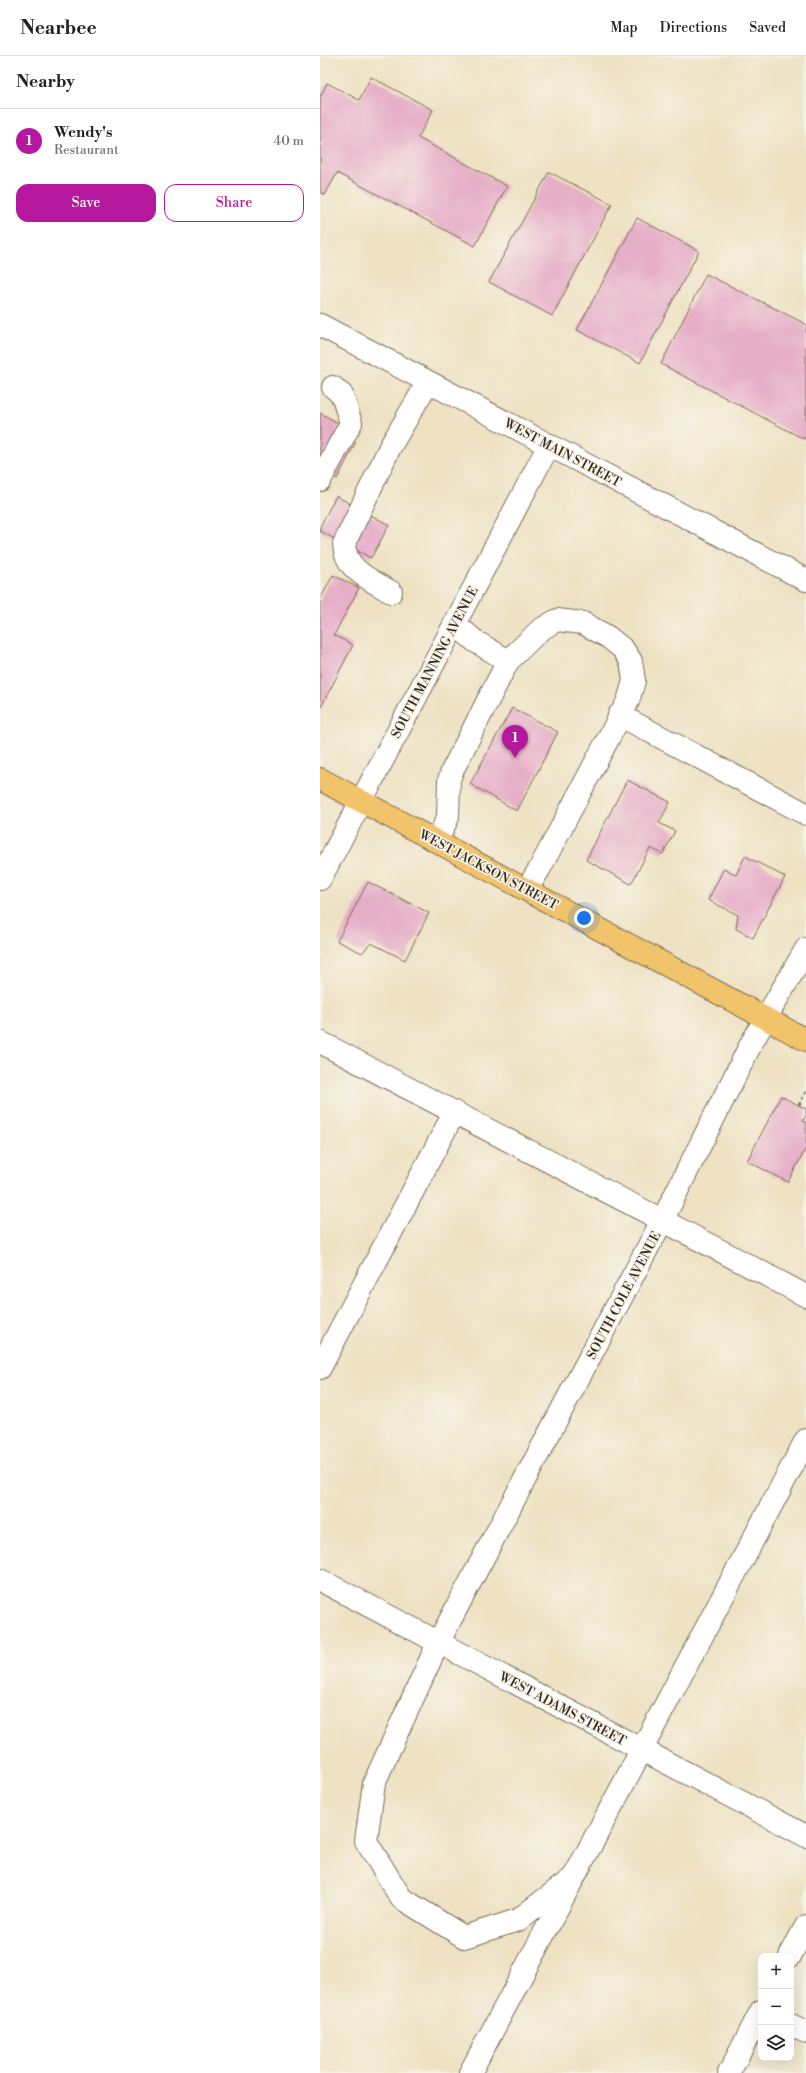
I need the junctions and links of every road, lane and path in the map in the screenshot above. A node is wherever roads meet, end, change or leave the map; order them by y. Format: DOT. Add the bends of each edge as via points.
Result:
graph roads {
  1 [pos="320,325"];
  2 [pos="428,382"];
  3 [pos="333,387"];
  4 [pos="549,445"];
  5 [pos="320,480"];
  6 [pos="806,580"];
  7 [pos="391,592"];
  8 [pos="455,624"];
  9 [pos="508,661"];
  10 [pos="620,715"];
  11 [pos="320,779"];
  12 [pos="360,801"];
  13 [pos="806,814"];
  14 [pos="437,841"];
  15 [pos="320,879"];
  16 [pos="527,889"];
  17 [pos="806,949"];
  18 [pos="766,1018"];
  19 [pos="806,1040"];
  20 [pos="320,1042"];
  21 [pos="806,1091"];
  22 [pos="799,1105"];
  23 [pos="454,1113"];
  24 [pos="663,1219"];
  25 [pos="806,1296"];
  26 [pos="320,1368"];
  27 [pos="806,1440"];
  28 [pos="320,1580"];
  29 [pos="439,1642"];
  30 [pos="642,1750"];
  31 [pos="806,1836"];
  32 [pos="574,1877"];
  33 [pos="806,1926"];
  34 [pos="792,1953"];
  35 [pos="758,2018"];
  36 [pos="794,2026"];
  37 [pos="806,2032"];
  38 [pos="470,2073"];
  39 [pos="729,2073"];
  1 -- 2 [label="street, WEST MAIN STREET"];
  2 -- 4 [label="street, WEST MAIN STREET"];
  2 -- 7 [label="street" via="390,448 344,544 344,554 350,565"];
  3 -- 5 [label="street" via="342,395 351,423"];
  4 -- 6 [label="street, WEST MAIN STREET"];
  4 -- 8 [label="street, SOUTH MANNING AVENUE"];
  8 -- 9 [label="street" via="475,641"];
  8 -- 12 [label="street, SOUTH MANNING AVENUE"];
  9 -- 10 [label="street" via="540,630 557,620 583,623 608,637 623,649 631,661 634,681 628,701"];
  9 -- 14 [label="street" via="452,771 449,780 448,817"];
  10 -- 13 [label="street"];
  10 -- 16 [label="street"];
  11 -- 12 [label="main road, WEST JACKSON STREET"];
  12 -- 14 [label="main road, WEST JACKSON STREET"];
  12 -- 15 [label="street, SOUTH MANNING AVENUE"];
  14 -- 16 [label="main road, WEST JACKSON STREET"];
  16 -- 18 [label="main road, WEST JACKSON STREET"];
  17 -- 18 [label="street, SOUTH COLE AVENUE"];
  18 -- 19 [label="main road, WEST JACKSON STREET"];
  18 -- 24 [label="street, SOUTH COLE AVENUE"];
  20 -- 23 [label="street"];
  21 -- 22 [label="path"];
  23 -- 24 [label="street"];
  23 -- 26 [label="street"];
  24 -- 25 [label="street"];
  24 -- 29 [label="street, SOUTH COLE AVENUE"];
  27 -- 30 [label="street"];
  28 -- 29 [label="street, WEST ADAMS STREET"];
  29 -- 30 [label="street, WEST ADAMS STREET"];
  29 -- 32 [label="street, SOUTH COLE AVENUE" via="374,1783 366,1841 400,1898 464,1937 518,1920"];
  30 -- 31 [label="street, WEST ADAMS STREET"];
  30 -- 32 [label="street"];
  32 -- 38 [label="street"];
  33 -- 34 [label="street"];
  35 -- 39 [label="street"];
  36 -- 37 [label="street"];
}
